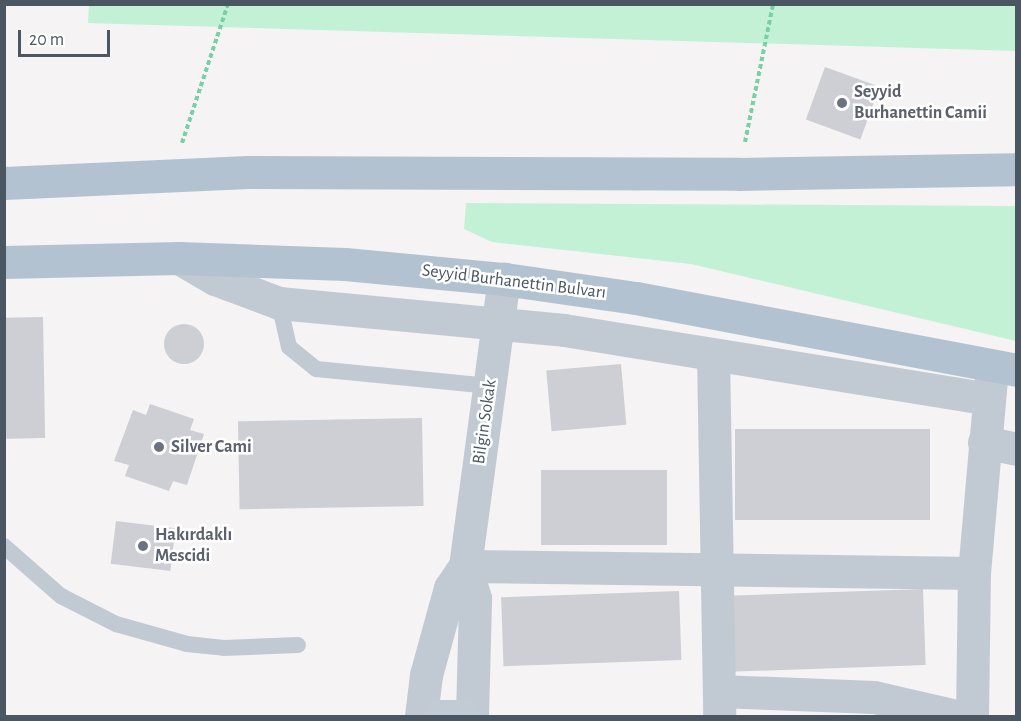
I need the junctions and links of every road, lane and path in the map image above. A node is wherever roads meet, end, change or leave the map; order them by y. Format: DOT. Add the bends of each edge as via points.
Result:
graph roads {
  1 [pos="228,4"];
  2 [pos="773,4"];
  3 [pos="1017,169"];
  4 [pos="739,174"];
  5 [pos="171,176"];
  6 [pos="4,183"];
  7 [pos="179,258"];
  8 [pos="4,262"];
  9 [pos="504,279"];
  10 [pos="279,303"];
  11 [pos="498,322"];
  12 [pos="713,355"];
  13 [pos="1004,366"];
  14 [pos="489,386"];
  15 [pos="988,399"];
  16 [pos="984,442"];
  17 [pos="1017,449"];
  18 [pos="4,546"];
  19 [pos="465,566"];
  20 [pos="718,569"];
  21 [pos="974,573"];
  22 [pos="298,645"];
  23 [pos="719,704"];
  24 [pos="421,717"];
  25 [pos="439,717"];
  26 [pos="462,717"];
  27 [pos="472,717"];
  28 [pos="957,717"];
  29 [pos="972,717"];
  1 -- 5 [label="path"];
  2 -- 4 [label="path"];
  3 -- 4 [label="main road"];
  4 -- 5 [label="main road"];
  5 -- 6 [label="main road"];
  7 -- 8 [label="main road, Seyyid Burhanettin Bulvarı"];
  7 -- 9 [label="main road, Seyyid Burhanettin Bulvarı" via="345,264"];
  7 -- 10 [label="street" via="215,279"];
  9 -- 11 [label="street, Bilgin Sokak"];
  9 -- 13 [label="main road, Seyyid Burhanettin Bulvarı" via="636,298"];
  10 -- 11 [label="street"];
  10 -- 14 [label="lane" via="289,347 316,369"];
  11 -- 12 [label="street"];
  11 -- 14 [label="street, Bilgin Sokak"];
  12 -- 15 [label="street"];
  12 -- 20 [label="street"];
  13 -- 15 [label="street"];
  14 -- 19 [label="street, Bilgin Sokak"];
  15 -- 16 [label="street"];
  16 -- 17 [label="street"];
  16 -- 21 [label="street"];
  18 -- 22 [label="lane" via="61,596 116,624 187,644 224,648"];
  19 -- 20 [label="street"];
  19 -- 24 [label="street, Bilgin Sokak" via="450,588 426,675"];
  19 -- 27 [label="street, Bilgin Sokak" via="475,598"];
  20 -- 21 [label="street"];
  20 -- 23 [label="street"];
  21 -- 29 [label="street"];
  23 -- 28 [label="street" via="874,697"];
  25 -- 26 [label="street"];
}
